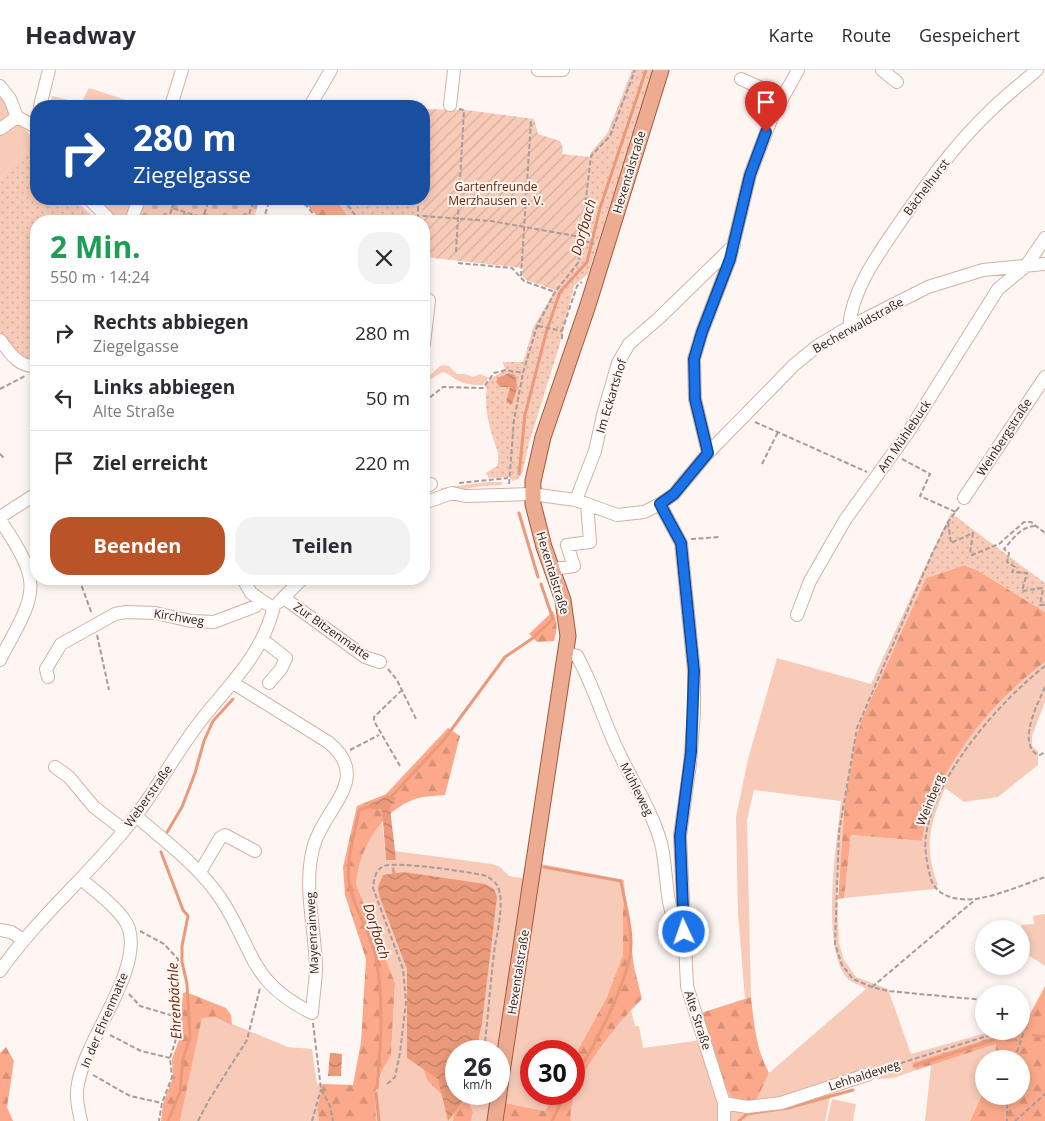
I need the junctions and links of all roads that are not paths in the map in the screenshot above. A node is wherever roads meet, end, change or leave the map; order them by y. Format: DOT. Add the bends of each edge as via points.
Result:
graph roads {
  1 [pos="50,70"];
  2 [pos="182,70"];
  3 [pos="331,70"];
  4 [pos="454,70"];
  5 [pos="661,70"];
  6 [pos="798,70"];
  7 [pos="882,70"];
  8 [pos="1037,70"];
  9 [pos="741,79"];
  10 [pos="897,82"];
  11 [pos="0,86"];
  12 [pos="782,97"];
  13 [pos="42,100"];
  14 [pos="173,100"];
  15 [pos="314,100"];
  16 [pos="450,105"];
  17 [pos="17,117"];
  18 [pos="30,125"];
  19 [pos="0,129"];
  20 [pos="95,205"];
  21 [pos="105,215"];
  22 [pos="1045,238"];
  23 [pos="734,245"];
  24 [pos="1045,264"];
  25 [pos="1026,266"];
  26 [pos="849,327"];
  27 [pos="0,340"];
  28 [pos="30,365"];
  29 [pos="1045,377"];
  30 [pos="708,453"];
  31 [pos="531,494"];
  32 [pos="465,496"];
  33 [pos="30,498"];
  34 [pos="964,498"];
  35 [pos="430,501"];
  36 [pos="582,502"];
  37 [pos="660,504"];
  38 [pos="430,507"];
  39 [pos="0,519"];
  40 [pos="553,569"];
  41 [pos="30,580"];
  42 [pos="31,585"];
  43 [pos="246,585"];
  44 [pos="296,585"];
  45 [pos="284,598"];
  46 [pos="260,601"];
  47 [pos="274,606"];
  48 [pos="797,615"];
  49 [pos="263,640"];
  50 [pos="567,653"];
  51 [pos="0,660"];
  52 [pos="380,662"];
  53 [pos="48,677"];
  54 [pos="233,683"];
  55 [pos="270,684"];
  56 [pos="55,767"];
  57 [pos="136,816"];
  58 [pos="124,830"];
  59 [pos="255,851"];
  60 [pos="200,872"];
  61 [pos="82,879"];
  62 [pos="0,930"];
  63 [pos="683,937"];
  64 [pos="22,939"];
  65 [pos="0,971"];
  66 [pos="507,1040"];
  67 [pos="869,1074"];
  68 [pos="722,1097"];
  69 [pos="497,1105"];
  70 [pos="81,1121"];
  71 [pos="495,1121"];
  72 [pos="724,1121"];
  1 -- 13 [label="street"];
  2 -- 14 [label="street"];
  3 -- 15 [label="street"];
  4 -- 16 [label="street"];
  5 -- 31 [label="main road, Hexentalstraße" via="588,305 542,437"];
  6 -- 12 [label="street"];
  7 -- 10 [label="street"];
  8 -- 26 [label="street, Bächelhurst" via="964,138 926,185 875,258 861,288"];
  9 -- 12 [label="street"];
  11 -- 17 [label="street"];
  12 -- 23 [label="street" via="750,175"];
  17 -- 18 [label="street"];
  17 -- 19 [label="street"];
  20 -- 21 [label="street"];
  22 -- 25 [label="street"];
  23 -- 30 [label="street" via="694,359 695,399"];
  23 -- 36 [label="street, Im Eckartshof" via="629,344 618,363"];
  24 -- 25 [label="street, Becherwaldstraße"];
  25 -- 26 [label="street, Becherwaldstraße" via="983,270 928,287"];
  25 -- 48 [label="street, Am Mühlebuck" via="998,288 909,431 845,520 810,581"];
  26 -- 30 [label="street, Becherwaldstraße" via="794,364"];
  27 -- 28 [label="street" via="16,361"];
  29 -- 34 [label="street, Weinbergstraße"];
  30 -- 37 [label="street" via="674,494"];
  31 -- 32 [label="street" via="509,488"];
  31 -- 36 [label="street"];
  31 -- 40 [label="main road, Hexentalstraße"];
  32 -- 35 [label="street" via="452,493"];
  32 -- 38 [label="street"];
  33 -- 39 [label="street"];
  36 -- 37 [label="street" via="606,512 625,515 644,512"];
  36 -- 40 [label="street" via="590,542 567,545 574,566"];
  37 -- 63 [label="street, Alte Straße" via="681,543 694,671 693,722 680,836"];
  39 -- 41 [label="street" via="28,570"];
  40 -- 50 [label="main road, Hexentalstraße" via="568,623"];
  42 -- 51 [label="street" via="29,600"];
  43 -- 46 [label="street"];
  44 -- 45 [label="street"];
  45 -- 47 [label="street"];
  45 -- 52 [label="street, Zur Bitzenmatte" via="365,657"];
  46 -- 47 [label="street"];
  46 -- 53 [label="street, Kirchweg" via="256,606 214,622 191,621 156,613 115,614 61,644 46,669"];
  47 -- 49 [label="street, Weberstraße"];
  49 -- 54 [label="street, Weberstraße"];
  49 -- 55 [label="street" via="286,658"];
  50 -- 63 [label="street, Mühleweg" via="577,656 590,679 617,748 652,816 661,844 676,926"];
  50 -- 66 [label="main road, Hexentalstraße"];
  54 -- 57 [label="street, Weberstraße" via="191,734"];
  54 -- 60 [label="street, Mayenrainweg" via="328,742 342,754 347,764 348,777 343,794 318,833 310,864 309,902 316,970 312,1013 294,1004 262,977 221,900"];
  56 -- 58 [label="street" via="94,807"];
  57 -- 58 [label="street, Weberstraße"];
  57 -- 60 [label="street"];
  58 -- 61 [label="street, Weberstraße"];
  59 -- 60 [label="street" via="225,835"];
  61 -- 64 [label="street, Weberstraße"];
  61 -- 70 [label="street, In der Ehrenmatte" via="110,904 129,927 131,943 120,984 76,1090"];
  62 -- 64 [label="street"];
  63 -- 68 [label="street, Alte Straße" via="687,986"];
  64 -- 65 [label="street, Weberstraße"];
  67 -- 68 [label="street, Lehhaldeweg" via="781,1103 747,1107"];
  68 -- 72 [label="street, Alte Straße"];
  69 -- 71 [label="main road, Hexentalstraße"];
}
